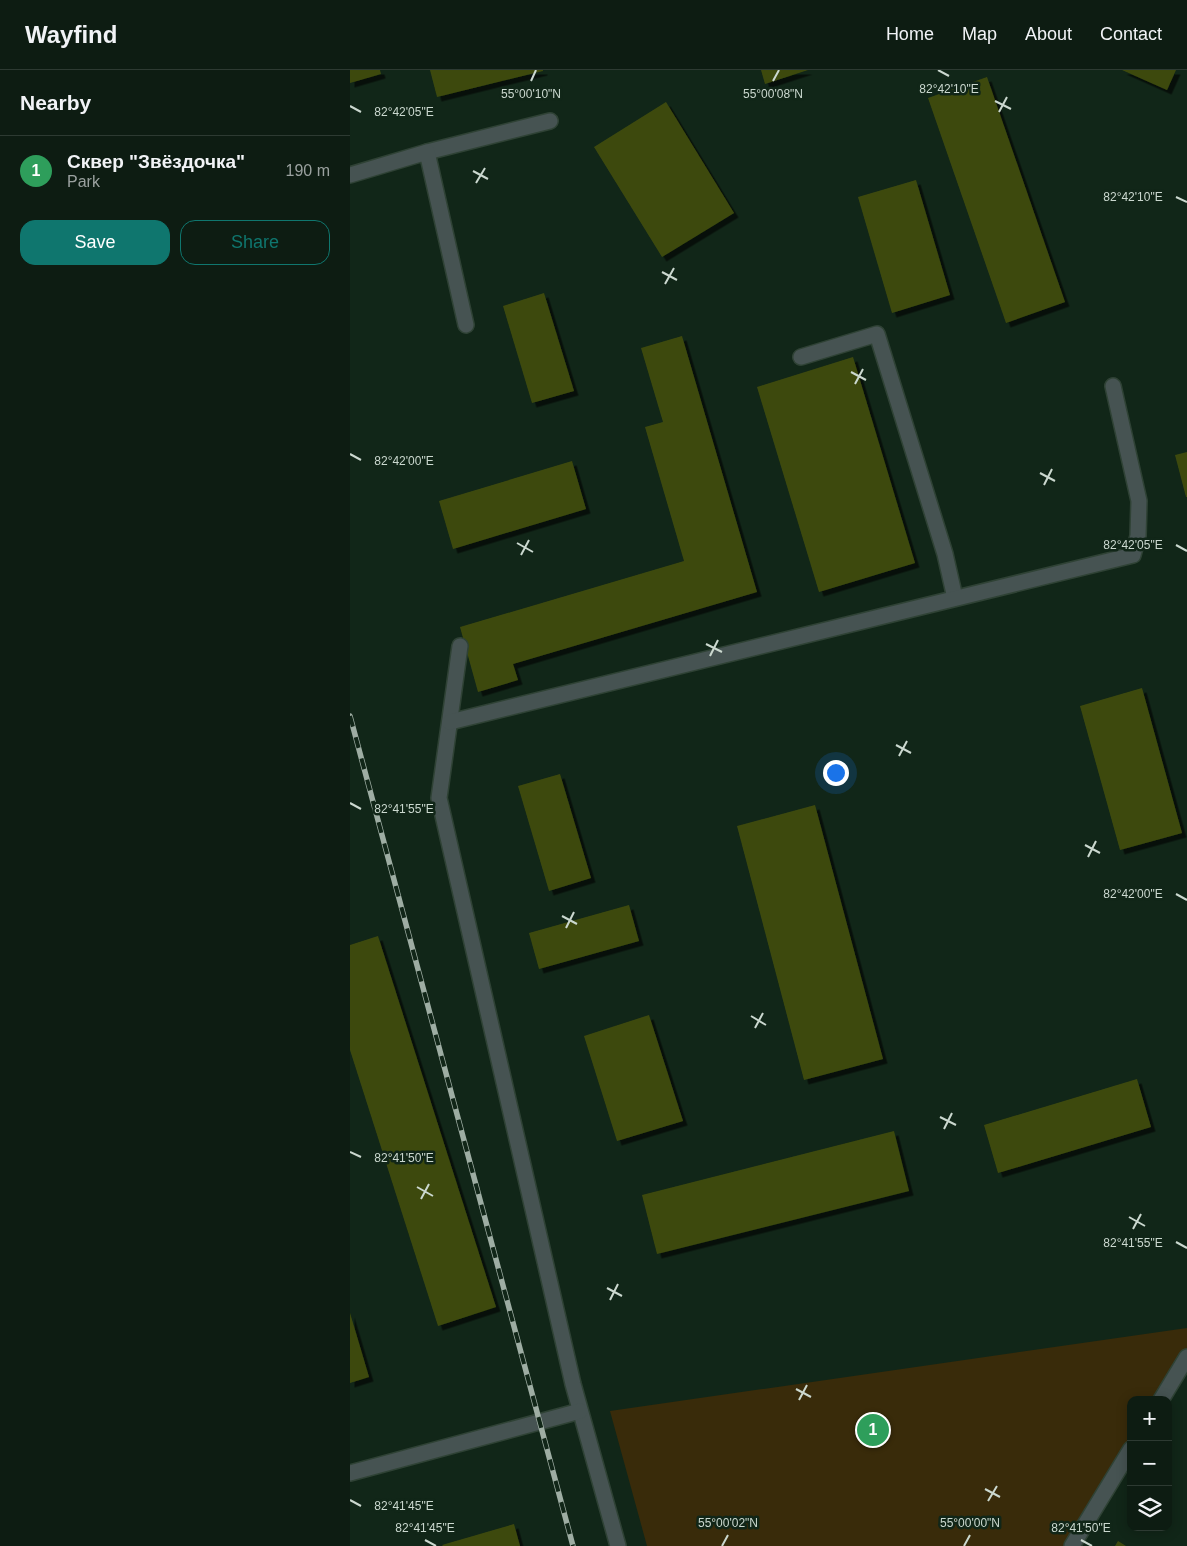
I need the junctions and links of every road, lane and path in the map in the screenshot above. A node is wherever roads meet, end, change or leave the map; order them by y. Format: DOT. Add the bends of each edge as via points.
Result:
graph roads {
  1 [pos="550,121"];
  2 [pos="427,152"];
  3 [pos="350,175"];
  4 [pos="466,325"];
  5 [pos="801,357"];
  6 [pos="1113,386"];
  7 [pos="955,598"];
  8 [pos="460,646"];
  9 [pos="450,722"];
  10 [pos="1187,1357"];
  11 [pos="1163,1396"];
  12 [pos="580,1411"];
  13 [pos="1127,1456"];
  14 [pos="350,1472"];
  15 [pos="618,1546"];
  16 [pos="1072,1546"];
  1 -- 2 [label="street"];
  2 -- 3 [label="street"];
  2 -- 4 [label="street"];
  5 -- 7 [label="street" via="878,334 945,554"];
  6 -- 7 [label="street" via="1139,501 1138,536 1133,555"];
  7 -- 9 [label="street"];
  8 -- 9 [label="street"];
  9 -- 12 [label="street" via="439,798"];
  10 -- 11 [label="street"];
  12 -- 14 [label="street"];
  12 -- 15 [label="street"];
  13 -- 16 [label="street"];
}
